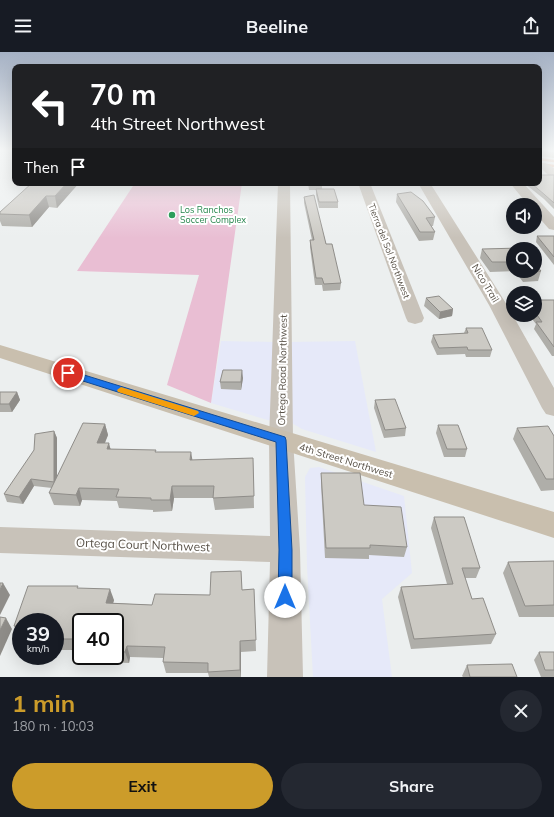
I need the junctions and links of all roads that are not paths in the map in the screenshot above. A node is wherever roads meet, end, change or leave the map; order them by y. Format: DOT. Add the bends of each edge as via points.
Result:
graph roads {
  1 [pos="284,186"];
  2 [pos="365,186"];
  3 [pos="426,186"];
  4 [pos="519,186"];
  5 [pos="554,226"];
  6 [pos="415,318"];
  7 [pos="0,351"];
  8 [pos="554,408"];
  9 [pos="281,440"];
  10 [pos="554,526"];
  11 [pos="0,540"];
  12 [pos="285,550"];
  13 [pos="285,677"];
  1 -- 9 [label="street, Ortega Road Northwest"];
  2 -- 6 [label="street, Tierra del Sol Northwest"];
  3 -- 8 [label="street, Nico Trail" via="495,299"];
  4 -- 5 [label="street"];
  7 -- 9 [label="main road, 4th Street Northwest"];
  9 -- 10 [label="main road, 4th Street Northwest"];
  9 -- 12 [label="street, Ortega Road Northwest"];
  11 -- 12 [label="street, Ortega Court Northwest"];
  12 -- 13 [label="street, Ortega Road Northwest"];
}
